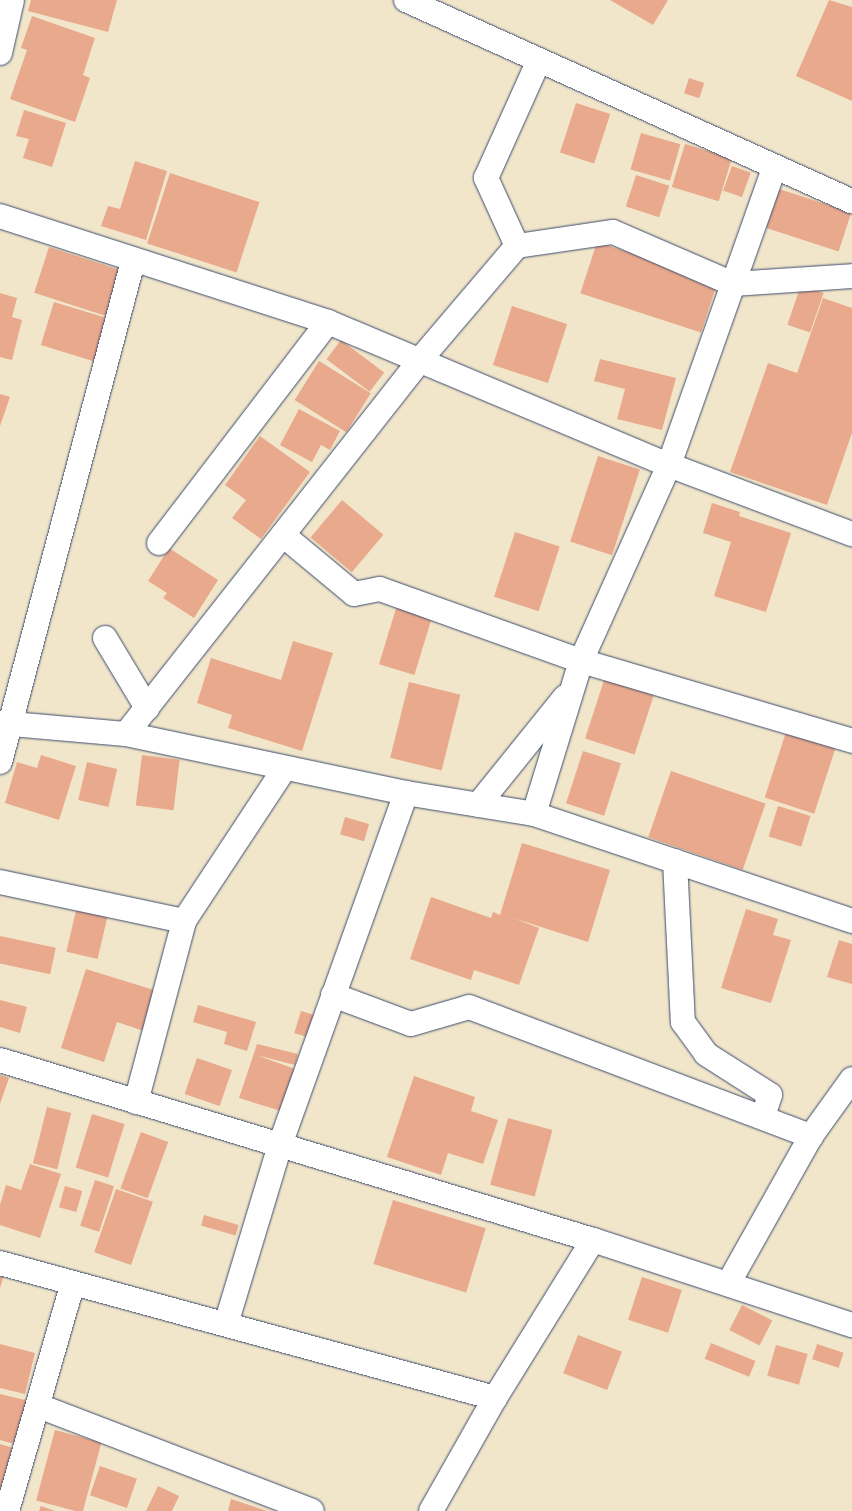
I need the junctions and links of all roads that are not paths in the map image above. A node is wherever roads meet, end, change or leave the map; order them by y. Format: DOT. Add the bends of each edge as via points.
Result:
graph roads {
  1 [pos="12,0"];
  2 [pos="406,0"];
  3 [pos="0,53"];
  4 [pos="538,60"];
  5 [pos="774,168"];
  6 [pos="852,201"];
  7 [pos="0,216"];
  8 [pos="517,246"];
  9 [pos="133,261"];
  10 [pos="852,276"];
  11 [pos="733,284"];
  12 [pos="328,322"];
  13 [pos="419,361"];
  14 [pos="669,465"];
  15 [pos="852,534"];
  16 [pos="283,535"];
  17 [pos="159,543"];
  18 [pos="105,638"];
  19 [pos="581,661"];
  20 [pos="572,688"];
  21 [pos="147,708"];
  22 [pos="5,723"];
  23 [pos="126,734"];
  24 [pos="852,741"];
  25 [pos="0,762"];
  26 [pos="285,768"];
  27 [pos="406,793"];
  28 [pos="478,805"];
  29 [pos="534,814"];
  30 [pos="674,861"];
  31 [pos="0,882"];
  32 [pos="184,921"];
  33 [pos="852,921"];
  34 [pos="333,995"];
  35 [pos="0,1060"];
  36 [pos="852,1079"];
  37 [pos="136,1102"];
  38 [pos="763,1117"];
  39 [pos="811,1136"];
  40 [pos="280,1145"];
  41 [pos="593,1240"];
  42 [pos="0,1263"];
  43 [pos="73,1282"];
  44 [pos="728,1284"];
  45 [pos="226,1324"];
  46 [pos="852,1325"];
  47 [pos="495,1398"];
  48 [pos="39,1406"];
  49 [pos="7,1511"];
  50 [pos="312,1511"];
  51 [pos="431,1511"];
  1 -- 3 [label="street"];
  2 -- 4 [label="street"];
  4 -- 5 [label="street"];
  4 -- 8 [label="street" via="486,178"];
  5 -- 6 [label="street"];
  5 -- 11 [label="street"];
  7 -- 9 [label="street"];
  8 -- 11 [label="street" via="613,232"];
  8 -- 13 [label="street"];
  9 -- 12 [label="street"];
  9 -- 22 [label="street"];
  10 -- 11 [label="street"];
  11 -- 14 [label="street"];
  12 -- 13 [label="street"];
  12 -- 17 [label="street"];
  13 -- 14 [label="street"];
  13 -- 16 [label="street"];
  14 -- 15 [label="street"];
  14 -- 19 [label="street"];
  16 -- 19 [label="street" via="354,594 380,589"];
  16 -- 21 [label="street"];
  18 -- 21 [label="street"];
  19 -- 20 [label="street"];
  19 -- 24 [label="street"];
  20 -- 28 [label="street"];
  20 -- 29 [label="street"];
  21 -- 23 [label="street"];
  22 -- 23 [label="street"];
  22 -- 25 [label="street"];
  23 -- 26 [label="street"];
  26 -- 27 [label="street"];
  26 -- 32 [label="street"];
  27 -- 28 [label="street"];
  27 -- 34 [label="street"];
  28 -- 29 [label="street"];
  29 -- 30 [label="street"];
  30 -- 33 [label="street"];
  30 -- 38 [label="street" via="683,1022 706,1054 770,1095"];
  31 -- 32 [label="street"];
  32 -- 37 [label="street"];
  34 -- 38 [label="street" via="411,1024 469,1007"];
  34 -- 40 [label="street"];
  35 -- 37 [label="street"];
  36 -- 39 [label="street"];
  37 -- 40 [label="street"];
  38 -- 39 [label="street"];
  39 -- 44 [label="street"];
  40 -- 41 [label="street"];
  40 -- 45 [label="street"];
  41 -- 44 [label="street"];
  41 -- 47 [label="street"];
  42 -- 43 [label="street"];
  43 -- 45 [label="street"];
  43 -- 48 [label="street"];
  44 -- 46 [label="street"];
  45 -- 47 [label="street"];
  47 -- 51 [label="street"];
  48 -- 49 [label="street"];
  48 -- 50 [label="street"];
}
